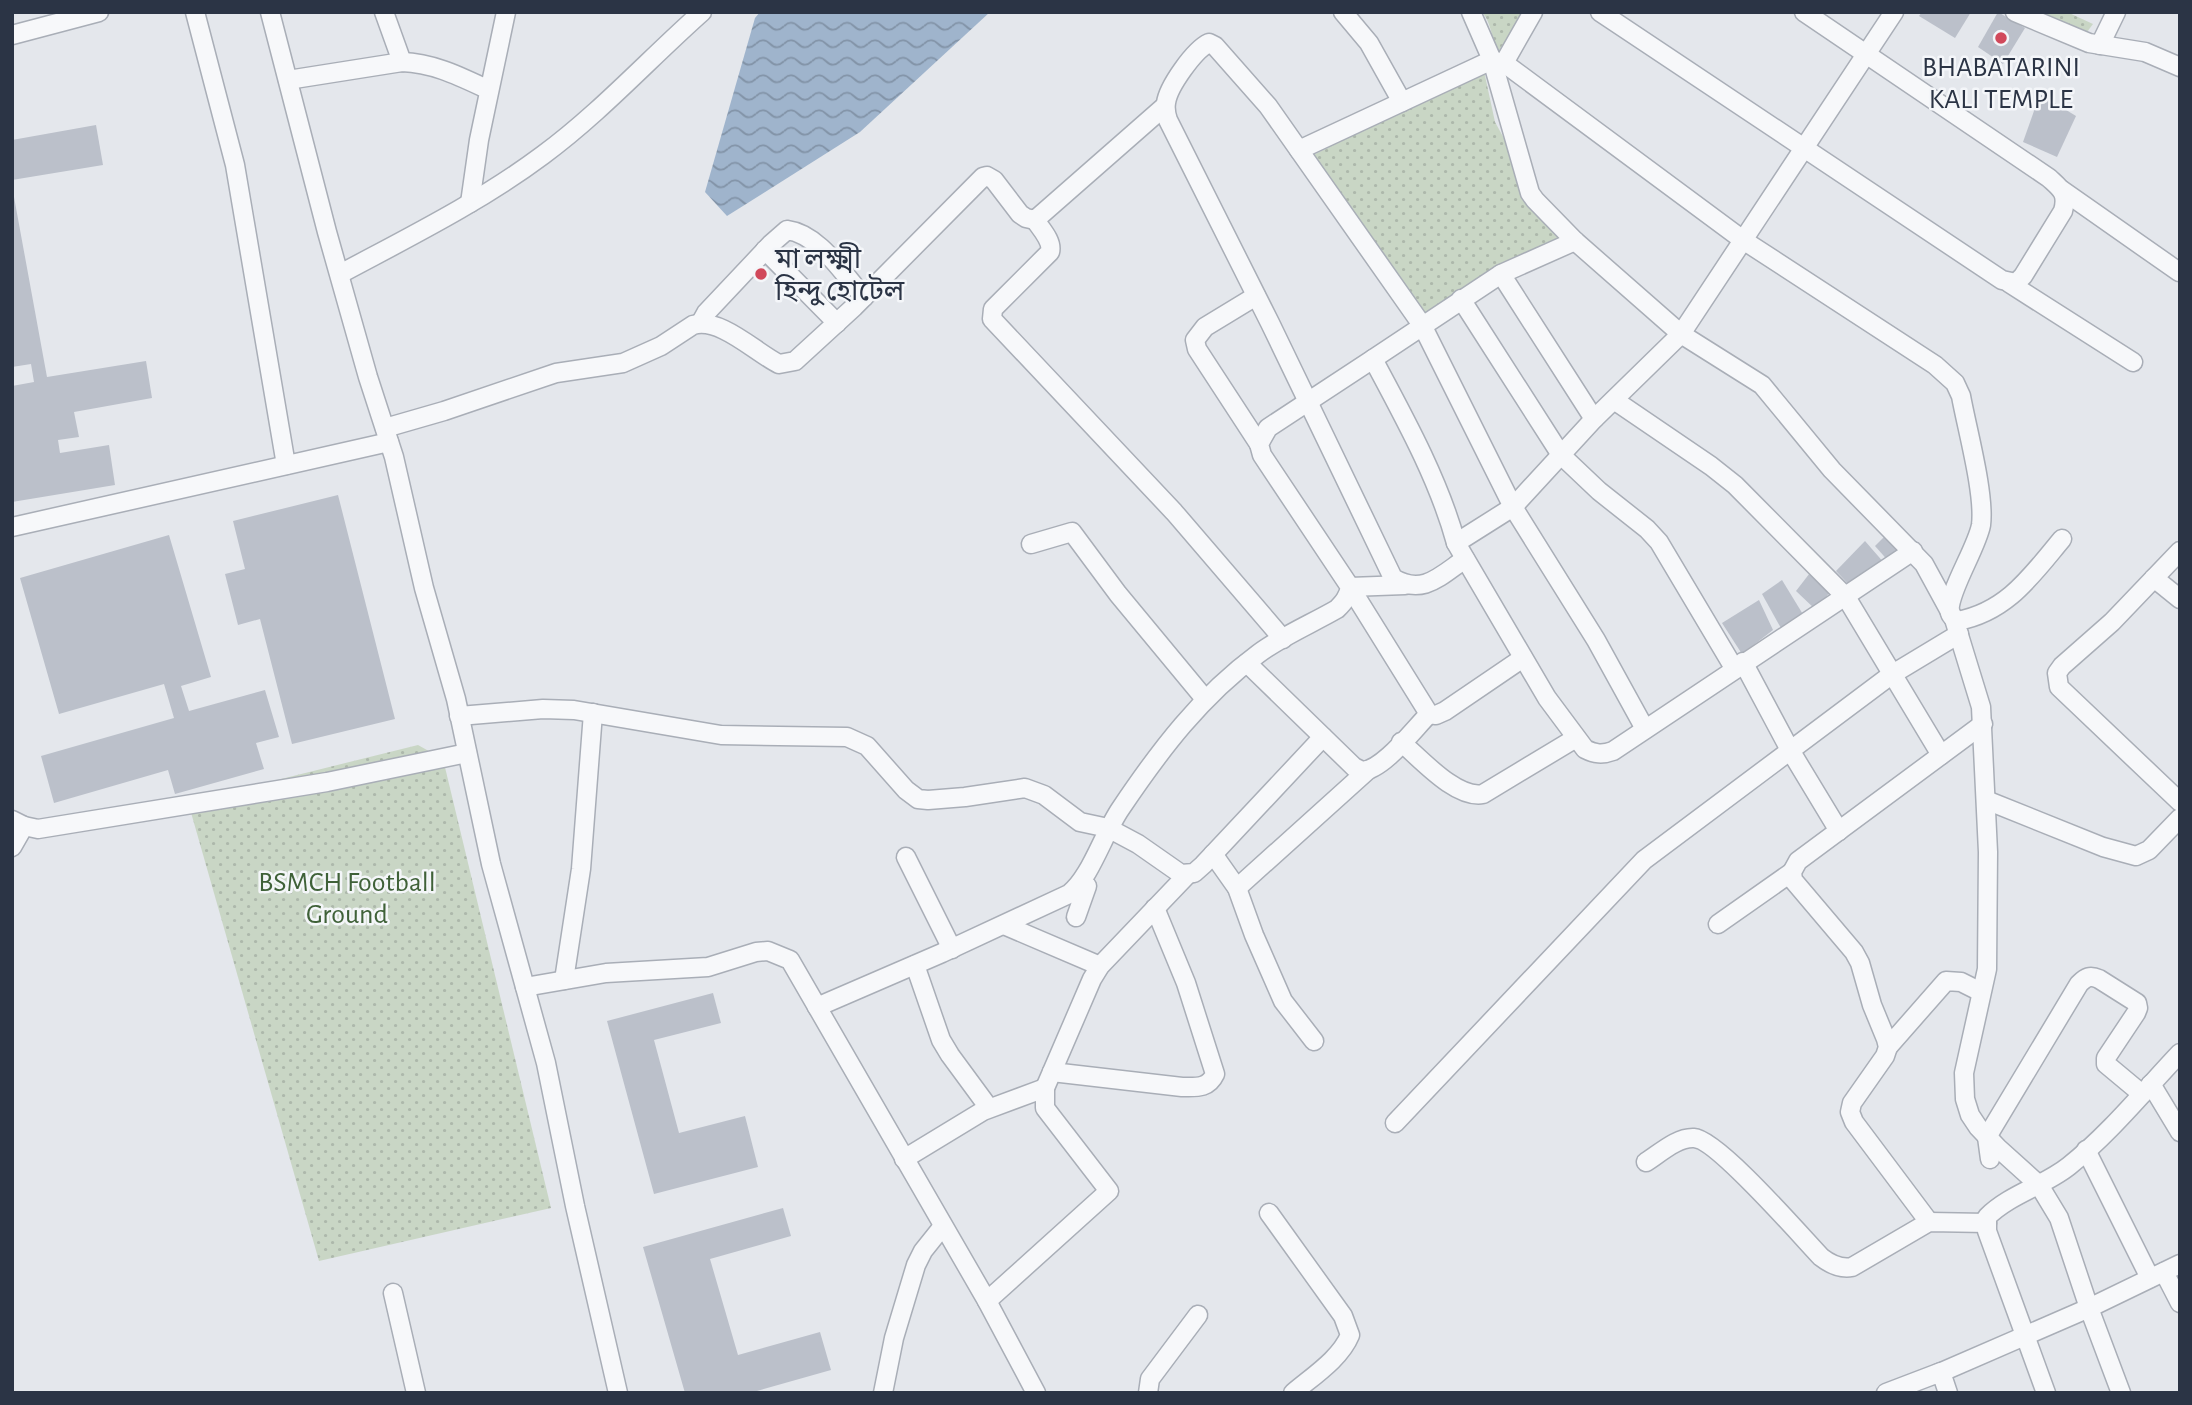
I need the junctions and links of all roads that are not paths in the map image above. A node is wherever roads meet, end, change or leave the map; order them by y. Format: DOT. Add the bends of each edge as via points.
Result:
graph roads {
  1 [pos="99,12"];
  2 [pos="195,12"];
  3 [pos="270,12"];
  4 [pos="384,12"];
  5 [pos="506,12"];
  6 [pos="702,12"];
  7 [pos="1343,12"];
  8 [pos="1471,12"];
  9 [pos="1533,12"];
  10 [pos="1600,12"];
  11 [pos="1804,12"];
  12 [pos="1894,12"];
  13 [pos="2015,12"];
  14 [pos="2116,12"];
  15 [pos="12,35"];
  16 [pos="2100,45"];
  17 [pos="1866,55"];
  18 [pos="402,62"];
  19 [pos="1498,62"];
  20 [pos="2180,67"];
  21 [pos="288,80"];
  22 [pos="489,90"];
  23 [pos="1402,102"];
  24 [pos="1165,106"];
  25 [pos="1804,149"];
  26 [pos="1299,150"];
  27 [pos="2062,190"];
  28 [pos="470,203"];
  29 [pos="1035,220"];
  30 [pos="1743,240"];
  31 [pos="1575,241"];
  32 [pos="765,250"];
  33 [pos="2179,272"];
  34 [pos="340,274"];
  35 [pos="1501,274"];
  36 [pos="2009,283"];
  37 [pos="1256,296"];
  38 [pos="864,297"];
  39 [pos="1461,299"];
  40 [pos="701,322"];
  41 [pos="837,323"];
  42 [pos="1422,325"];
  43 [pos="1681,334"];
  44 [pos="1373,359"];
  45 [pos="2133,362"];
  46 [pos="1614,400"];
  47 [pos="1309,403"];
  48 [pos="1594,419"];
  49 [pos="387,435"];
  50 [pos="1259,444"];
  51 [pos="1561,456"];
  52 [pos="286,465"];
  53 [pos="1513,507"];
  54 [pos="12,527"];
  55 [pos="2062,539"];
  56 [pos="1456,543"];
  57 [pos="1031,544"];
  58 [pos="1913,551"];
  59 [pos="2180,551"];
  60 [pos="1465,559"];
  61 [pos="2154,578"];
  62 [pos="1405,585"];
  63 [pos="1350,587"];
  64 [pos="1846,597"];
  65 [pos="2180,599"];
  66 [pos="1957,627"];
  67 [pos="1283,639"];
  68 [pos="1523,658"];
  69 [pos="1247,663"];
  70 [pos="1739,665"];
  71 [pos="1891,675"];
  72 [pos="1205,699"];
  73 [pos="593,713"];
  74 [pos="1429,714"];
  75 [pos="459,716"];
  76 [pos="1983,724"];
  77 [pos="1645,729"];
  78 [pos="1323,737"];
  79 [pos="1576,738"];
  80 [pos="1401,742"];
  81 [pos="1790,750"];
  82 [pos="467,753"];
  83 [pos="1941,755"];
  84 [pos="1368,771"];
  85 [pos="1986,800"];
  86 [pos="2180,802"];
  87 [pos="2180,818"];
  88 [pos="18,823"];
  89 [pos="1108,828"];
  90 [pos="1839,831"];
  91 [pos="12,847"];
  92 [pos="1213,854"];
  93 [pos="906,857"];
  94 [pos="1792,872"];
  95 [pos="1188,874"];
  96 [pos="1082,883"];
  97 [pos="1237,888"];
  98 [pos="1155,908"];
  99 [pos="1076,918"];
  100 [pos="1718,924"];
  101 [pos="1004,925"];
  102 [pos="952,949"];
  103 [pos="915,965"];
  104 [pos="1100,966"];
  105 [pos="564,980"];
  106 [pos="525,987"];
  107 [pos="1981,992"];
  108 [pos="817,1007"];
  109 [pos="1314,1041"];
  110 [pos="1888,1047"];
  111 [pos="2180,1054"];
  112 [pos="1049,1080"];
  113 [pos="2147,1089"];
  114 [pos="989,1108"];
  115 [pos="1395,1123"];
  116 [pos="2180,1132"];
  117 [pos="1987,1137"];
  118 [pos="2086,1150"];
  119 [pos="904,1159"];
  120 [pos="1990,1159"];
  121 [pos="1646,1162"];
  122 [pos="2039,1185"];
  123 [pos="1269,1213"];
  124 [pos="1929,1222"];
  125 [pos="1987,1223"];
  126 [pos="943,1226"];
  127 [pos="2165,1271"];
  128 [pos="393,1293"];
  129 [pos="987,1301"];
  130 [pos="2180,1303"];
  131 [pos="2089,1308"];
  132 [pos="1198,1315"];
  133 [pos="2026,1335"];
  134 [pos="1937,1374"];
  135 [pos="416,1393"];
  136 [pos="618,1393"];
  137 [pos="883,1393"];
  138 [pos="1036,1393"];
  139 [pos="1148,1393"];
  140 [pos="1293,1393"];
  141 [pos="1886,1393"];
  142 [pos="1948,1393"];
  143 [pos="2046,1393"];
  144 [pos="2121,1393"];
  1 -- 15 [label="street"];
  2 -- 52 [label="street" via="235,164"];
  3 -- 21 [label="street"];
  4 -- 18 [label="street"];
  5 -- 22 [label="street"];
  6 -- 28 [label="street" via="577,128"];
  7 -- 23 [label="street" via="1370,43"];
  8 -- 19 [label="street"];
  9 -- 19 [label="street"];
  10 -- 25 [label="street"];
  11 -- 17 [label="street"];
  12 -- 17 [label="street"];
  13 -- 16 [label="street"];
  14 -- 16 [label="street"];
  16 -- 20 [label="street" via="2145,52"];
  17 -- 25 [label="street"];
  17 -- 27 [label="street"];
  18 -- 21 [label="street"];
  18 -- 22 [label="street" via="442,69"];
  19 -- 23 [label="street"];
  19 -- 30 [label="street"];
  19 -- 31 [label="street" via="1530,193"];
  21 -- 34 [label="street"];
  22 -- 28 [label="street"];
  23 -- 26 [label="street"];
  24 -- 26 [label="street" via="1179,76 1209,44 1268,106"];
  24 -- 29 [label="street"];
  24 -- 37 [label="street"];
  25 -- 30 [label="street"];
  25 -- 36 [label="street"];
  26 -- 42 [label="street"];
  27 -- 33 [label="street"];
  27 -- 36 [label="street" via="2066,200 2063,211 2023,276"];
  28 -- 34 [label="street"];
  29 -- 38 [label="street" via="1020,214 994,180 983,177"];
  29 -- 67 [label="street" via="1049,241 1050,252 993,309 992,319 1133,467"];
  30 -- 43 [label="street"];
  30 -- 66 [label="street" via="1935,365 1955,383 1981,517 1976,541 1951,598 1950,612"];
  31 -- 35 [label="street"];
  31 -- 43 [label="street"];
  32 -- 38 [label="street" via="787,230 799,231 820,247"];
  32 -- 40 [label="street"];
  32 -- 41 [label="street"];
  34 -- 49 [label="street"];
  35 -- 39 [label="street"];
  35 -- 48 [label="street"];
  36 -- 45 [label="street"];
  37 -- 47 [label="street"];
  37 -- 50 [label="street" via="1205,327 1195,340"];
  38 -- 41 [label="street"];
  39 -- 42 [label="street"];
  39 -- 51 [label="street"];
  40 -- 41 [label="street" via="718,326 779,364 795,361"];
  40 -- 49 [label="street" via="637,358 556,373"];
  42 -- 44 [label="street"];
  42 -- 53 [label="street"];
  43 -- 46 [label="street"];
  43 -- 58 [label="street" via="1762,385 1832,470"];
  44 -- 47 [label="street"];
  44 -- 56 [label="street" via="1408,423"];
  46 -- 48 [label="street"];
  46 -- 64 [label="street" via="1735,485"];
  47 -- 50 [label="street" via="1268,428"];
  47 -- 62 [label="street" via="1393,578"];
  48 -- 51 [label="street"];
  49 -- 52 [label="street"];
  49 -- 75 [label="street"];
  50 -- 63 [label="street"];
  51 -- 53 [label="street"];
  51 -- 70 [label="street" via="1659,542"];
  52 -- 54 [label="street"];
  53 -- 56 [label="street"];
  53 -- 77 [label="street"];
  55 -- 66 [label="street" via="2019,591 1957,621"];
  56 -- 60 [label="street"];
  57 -- 72 [label="street" via="1072,532"];
  58 -- 64 [label="street"];
  58 -- 66 [label="street"];
  59 -- 61 [label="street"];
  60 -- 62 [label="street" via="1424,585"];
  60 -- 68 [label="street"];
  61 -- 65 [label="street"];
  61 -- 86 [label="street" via="2062,666 2057,680 2059,687"];
  62 -- 63 [label="street"];
  63 -- 67 [label="street" via="1337,609"];
  63 -- 74 [label="street"];
  64 -- 70 [label="street"];
  64 -- 71 [label="street"];
  66 -- 71 [label="street"];
  66 -- 76 [label="street"];
  67 -- 69 [label="street"];
  68 -- 74 [label="street" via="1445,711"];
  68 -- 79 [label="street"];
  69 -- 72 [label="street"];
  69 -- 78 [label="street"];
  70 -- 77 [label="street"];
  70 -- 81 [label="street"];
  71 -- 81 [label="street"];
  71 -- 83 [label="street"];
  72 -- 89 [label="street" via="1150,765"];
  73 -- 75 [label="street" via="543,709"];
  73 -- 89 [label="street" via="721,735 847,737 867,746 918,799 1025,788 1044,795 1080,822"];
  73 -- 105 [label="street" via="581,869"];
  74 -- 80 [label="street"];
  75 -- 82 [label="street"];
  76 -- 83 [label="street"];
  76 -- 85 [label="street"];
  77 -- 79 [label="street" via="1604,755 1585,749"];
  78 -- 84 [label="street" via="1354,767"];
  78 -- 92 [label="street"];
  79 -- 80 [label="street" via="1475,796 1456,789"];
  80 -- 84 [label="street"];
  81 -- 90 [label="street"];
  81 -- 115 [label="street" via="1644,860"];
  82 -- 88 [label="street" via="327,782 38,829"];
  82 -- 106 [label="street"];
  83 -- 90 [label="street"];
  84 -- 97 [label="street"];
  85 -- 87 [label="street" via="2136,856 2149,850"];
  85 -- 107 [label="street" via="1988,939"];
  88 -- 91 [label="street"];
  89 -- 95 [label="street" via="1173,870"];
  89 -- 96 [label="street"];
  90 -- 94 [label="street" via="1798,860"];
  92 -- 95 [label="street"];
  92 -- 97 [label="street"];
  93 -- 102 [label="street"];
  94 -- 100 [label="street"];
  94 -- 110 [label="street" via="1793,880 1854,952"];
  95 -- 98 [label="street"];
  96 -- 99 [label="street" via="1087,886"];
  96 -- 101 [label="street" via="1069,894"];
  97 -- 109 [label="street" via="1283,1001"];
  98 -- 104 [label="street"];
  98 -- 112 [label="street" via="1186,983 1215,1074 1212,1082 1182,1087"];
  101 -- 102 [label="street"];
  101 -- 104 [label="street"];
  102 -- 103 [label="street"];
  103 -- 108 [label="street"];
  103 -- 114 [label="street" via="942,1040"];
  104 -- 112 [label="street"];
  105 -- 106 [label="street"];
  105 -- 108 [label="street" via="606,972 708,967 768,951 790,960"];
  106 -- 136 [label="street" via="546,1063"];
  107 -- 110 [label="street" via="1961,982 1945,981"];
  107 -- 117 [label="street" via="1964,1073 1965,1099 1970,1115"];
  108 -- 119 [label="street"];
  110 -- 124 [label="street" via="1852,1103 1848,1119"];
  111 -- 113 [label="street"];
  112 -- 114 [label="street"];
  112 -- 129 [label="street" via="1045,1108 1109,1191"];
  113 -- 116 [label="street"];
  113 -- 117 [label="street" via="2106,1064 2136,1013 2137,1003 2099,979 2086,977"];
  113 -- 118 [label="street"];
  114 -- 119 [label="street"];
  117 -- 120 [label="street"];
  117 -- 122 [label="street"];
  118 -- 122 [label="street"];
  118 -- 127 [label="street"];
  119 -- 126 [label="street"];
  121 -- 124 [label="street" via="1679,1141 1695,1138 1707,1142 1821,1257 1846,1268"];
  122 -- 125 [label="street" via="1998,1206"];
  122 -- 131 [label="street" via="2066,1235"];
  123 -- 140 [label="street" via="1343,1316 1350,1335 1346,1346"];
  124 -- 125 [label="street"];
  125 -- 133 [label="street"];
  126 -- 129 [label="street"];
  126 -- 137 [label="street" via="916,1265"];
  127 -- 130 [label="street"];
  127 -- 131 [label="street"];
  128 -- 135 [label="street"];
  129 -- 138 [label="street"];
  131 -- 133 [label="street"];
  131 -- 144 [label="street"];
  132 -- 139 [label="street" via="1150,1379"];
  133 -- 134 [label="street"];
  133 -- 143 [label="street"];
  134 -- 141 [label="street"];
  134 -- 142 [label="street" via="1941,1373"];
}
